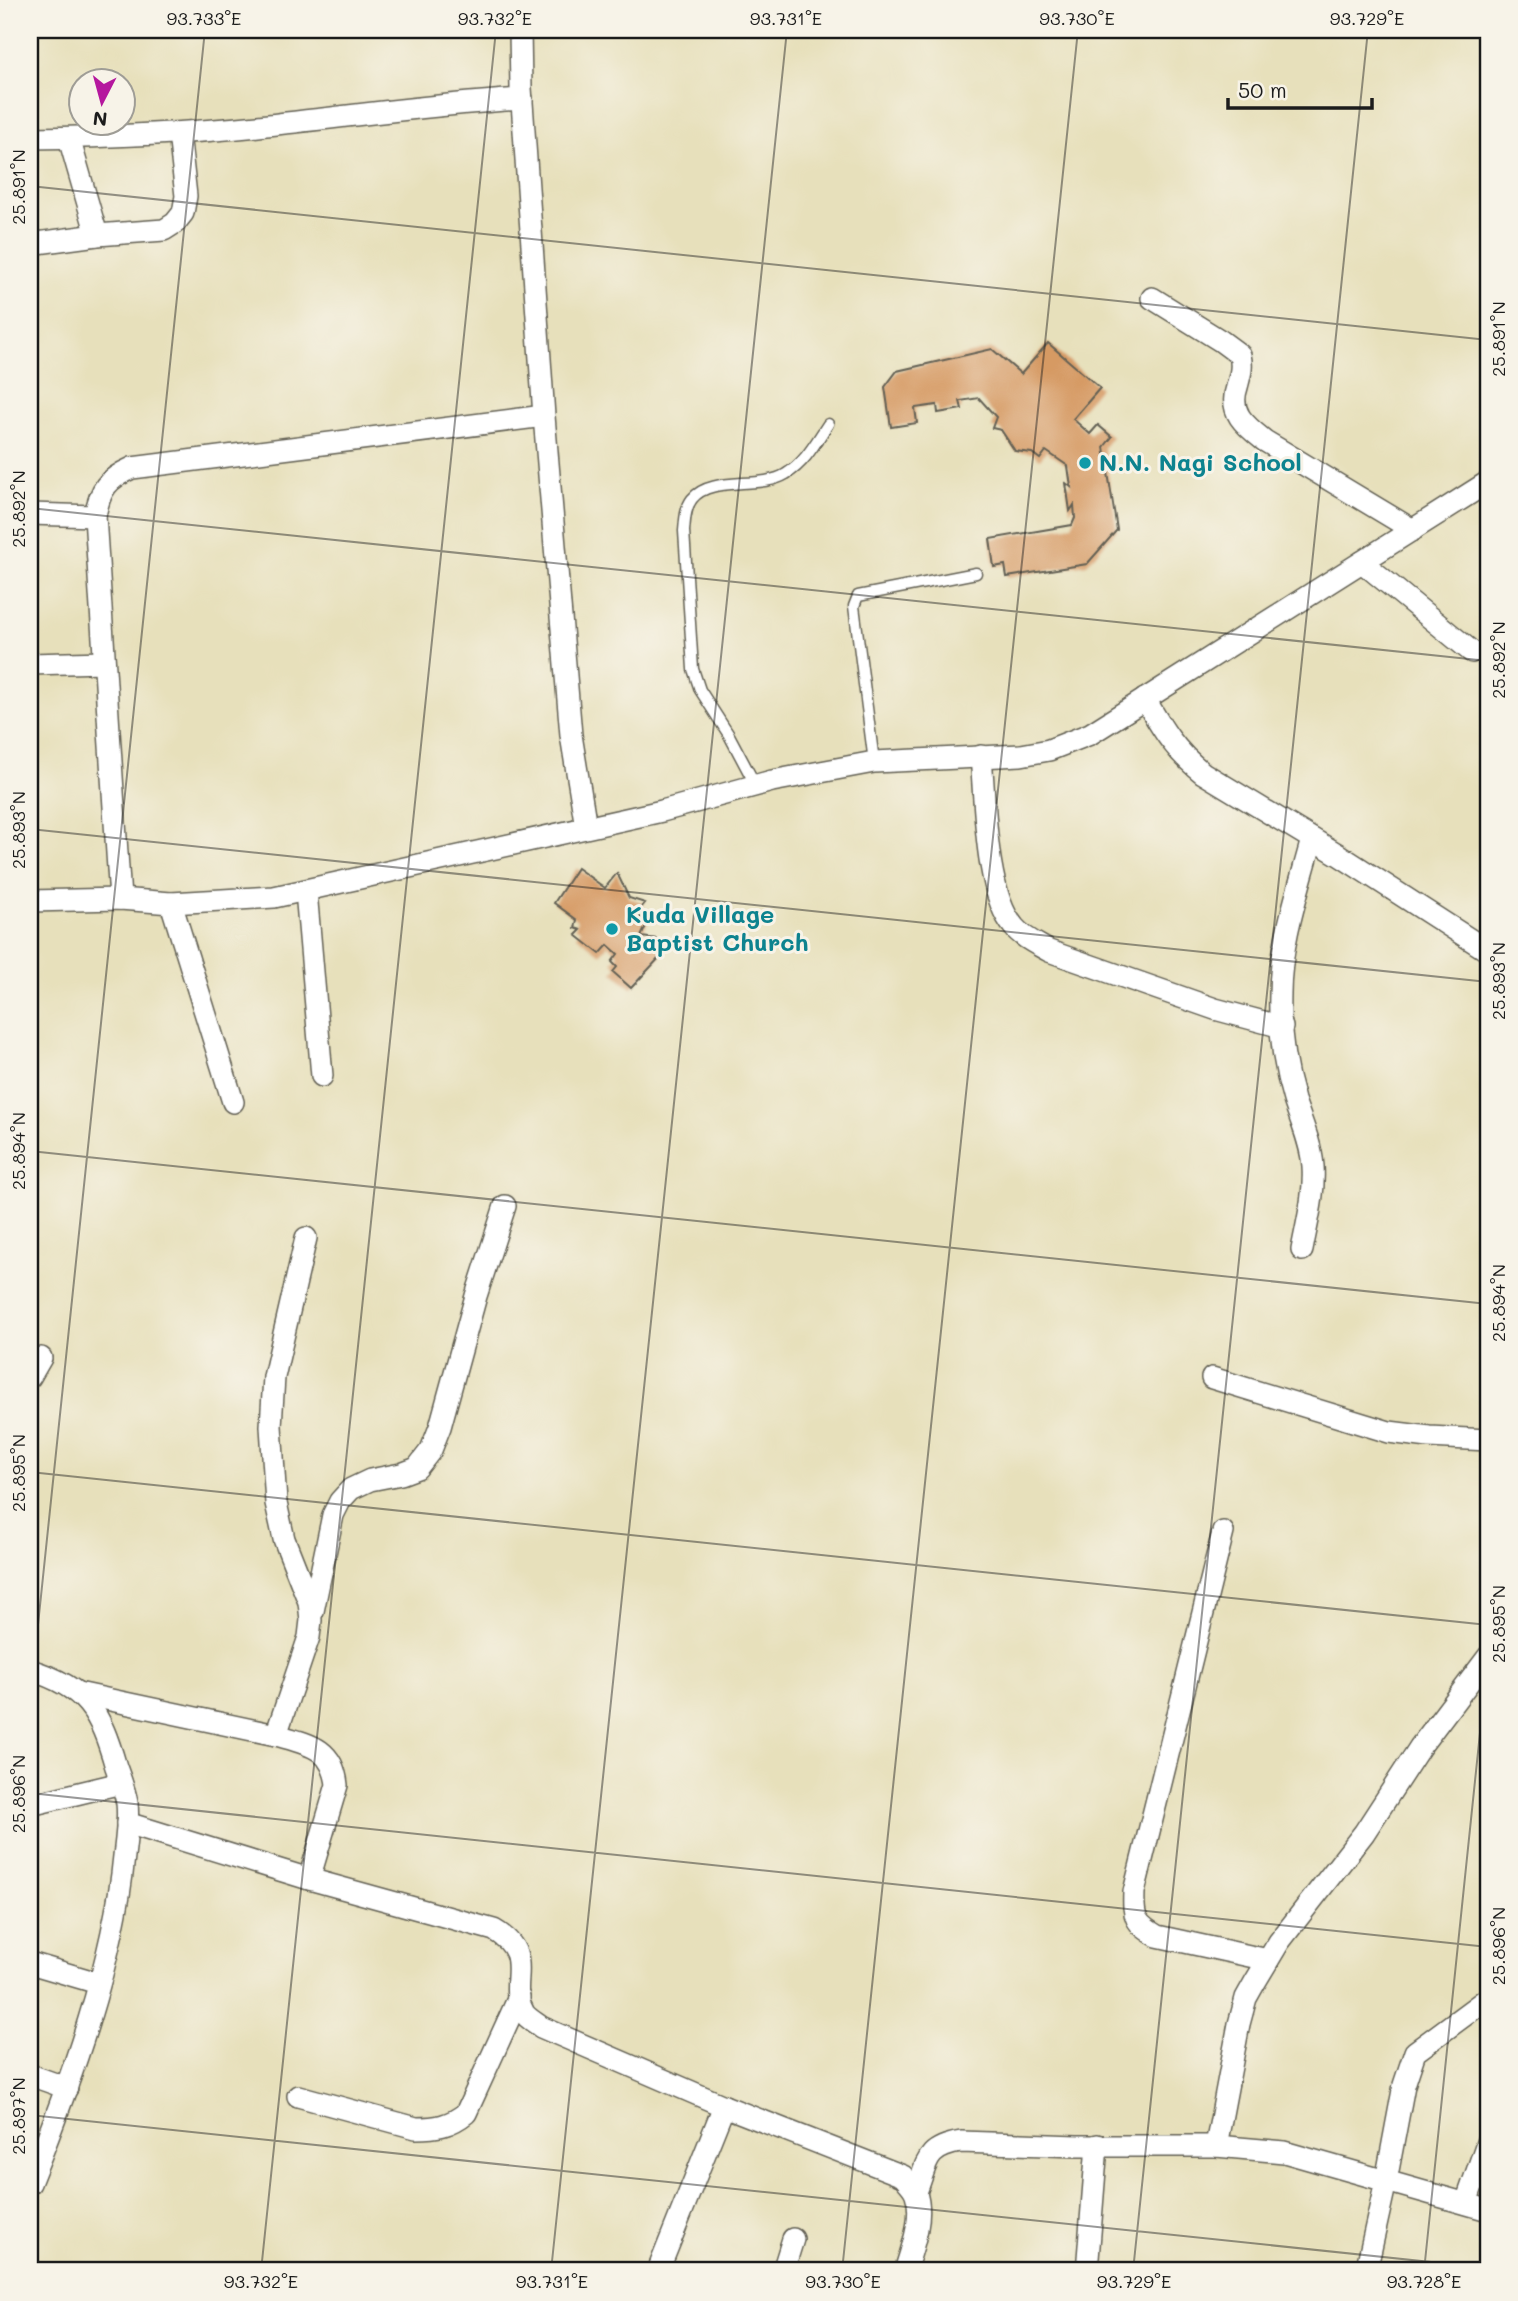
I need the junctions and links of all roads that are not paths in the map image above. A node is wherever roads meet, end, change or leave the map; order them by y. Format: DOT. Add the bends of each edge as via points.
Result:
graph roads {
  1 [pos="520,30"];
  2 [pos="522,99"];
  3 [pos="179,134"];
  4 [pos="30,138"];
  5 [pos="69,138"];
  6 [pos="97,235"];
  7 [pos="30,244"];
  8 [pos="1152,298"];
  9 [pos="544,416"];
  10 [pos="828,424"];
  11 [pos="1488,482"];
  12 [pos="30,514"];
  13 [pos="95,516"];
  14 [pos="1413,530"];
  15 [pos="1363,562"];
  16 [pos="976,573"];
  17 [pos="1472,652"];
  18 [pos="104,662"];
  19 [pos="30,664"];
  20 [pos="1145,699"];
  21 [pos="981,756"];
  22 [pos="874,762"];
  23 [pos="755,784"];
  24 [pos="586,827"];
  25 [pos="1312,839"];
  26 [pos="306,891"];
  27 [pos="120,899"];
  28 [pos="30,901"];
  29 [pos="172,903"];
  30 [pos="1488,951"];
  31 [pos="1282,1027"];
  32 [pos="322,1076"];
  33 [pos="233,1102"];
  34 [pos="505,1206"];
  35 [pos="306,1238"];
  36 [pos="1302,1250"];
  37 [pos="1212,1378"];
  38 [pos="1488,1440"];
  39 [pos="1223,1532"];
  40 [pos="311,1620"];
  41 [pos="1488,1657"];
  42 [pos="30,1670"];
  43 [pos="78,1693"];
  44 [pos="276,1735"];
  45 [pos="121,1783"];
  46 [pos="30,1805"];
  47 [pos="127,1823"];
  48 [pos="309,1879"];
  49 [pos="1268,1960"];
  50 [pos="30,1963"];
  51 [pos="98,1983"];
  52 [pos="519,1997"];
  53 [pos="1488,1998"];
  54 [pos="30,2075"];
  55 [pos="67,2088"];
  56 [pos="298,2096"];
  57 [pos="724,2106"];
  58 [pos="1488,2140"];
  59 [pos="1097,2146"];
  60 [pos="1216,2146"];
  61 [pos="31,2178"];
  62 [pos="1386,2181"];
  63 [pos="916,2192"];
  64 [pos="1466,2203"];
  65 [pos="1488,2210"];
  66 [pos="793,2239"];
  67 [pos="658,2271"];
  68 [pos="783,2271"];
  69 [pos="905,2271"];
  70 [pos="1087,2271"];
  71 [pos="1366,2271"];
  1 -- 2 [label="street"];
  2 -- 3 [label="street"];
  2 -- 9 [label="street"];
  3 -- 5 [label="street"];
  3 -- 6 [label="street" via="186,196 183,213 175,223 164,230"];
  4 -- 5 [label="street"];
  5 -- 6 [label="street"];
  6 -- 7 [label="street"];
  8 -- 14 [label="street" via="1240,355 1243,369 1233,406 1249,428"];
  9 -- 13 [label="street" via="132,468 104,486"];
  9 -- 24 [label="street" via="571,735"];
  10 -- 23 [label="lane" via="805,458 787,474 765,482 709,488 691,500 686,512 693,669 700,690"];
  11 -- 14 [label="street"];
  12 -- 13 [label="street"];
  13 -- 18 [label="street"];
  14 -- 15 [label="street"];
  15 -- 17 [label="street"];
  15 -- 20 [label="street"];
  16 -- 22 [label="lane" via="855,600"];
  18 -- 19 [label="street"];
  18 -- 27 [label="street"];
  20 -- 21 [label="street" via="1073,742 1021,755"];
  20 -- 25 [label="street" via="1187,761"];
  21 -- 22 [label="street"];
  21 -- 31 [label="street" via="998,896 1001,908 1026,938 1049,951 1215,1009"];
  22 -- 23 [label="street"];
  23 -- 24 [label="street"];
  24 -- 26 [label="street"];
  25 -- 30 [label="street"];
  25 -- 31 [label="street" via="1287,936 1280,994"];
  26 -- 29 [label="street"];
  26 -- 32 [label="street"];
  27 -- 28 [label="street"];
  27 -- 29 [label="street"];
  29 -- 33 [label="street"];
  31 -- 36 [label="street" via="1293,1097 1313,1167"];
  34 -- 40 [label="street" via="431,1450 417,1468 360,1484 340,1501 333,1514"];
  35 -- 40 [label="street" via="274,1377 271,1426 276,1503"];
  37 -- 38 [label="street" via="1389,1432"];
  39 -- 49 [label="street" via="1134,1892 1133,1914 1141,1927 1157,1936"];
  40 -- 44 [label="street"];
  41 -- 49 [label="street"];
  42 -- 43 [label="street" via="57,1678"];
  43 -- 44 [label="street"];
  43 -- 45 [label="street" via="107,1735"];
  44 -- 48 [label="street" via="324,1753 335,1769 337,1785"];
  45 -- 46 [label="street"];
  45 -- 47 [label="street"];
  47 -- 48 [label="street"];
  47 -- 51 [label="street" via="117,1910"];
  48 -- 52 [label="street" via="494,1930 516,1950"];
  49 -- 60 [label="street" via="1247,1997 1239,2024"];
  50 -- 51 [label="street"];
  51 -- 55 [label="street"];
  52 -- 56 [label="street" via="466,2113 454,2123 416,2128"];
  52 -- 57 [label="street" via="524,2013 541,2028"];
  53 -- 62 [label="street" via="1415,2053 1404,2085"];
  54 -- 55 [label="street"];
  55 -- 61 [label="street"];
  57 -- 63 [label="street" via="903,2176"];
  57 -- 67 [label="street"];
  58 -- 64 [label="street"];
  59 -- 60 [label="street"];
  59 -- 63 [label="street" via="944,2145 934,2150"];
  59 -- 70 [label="street"];
  60 -- 62 [label="street" via="1304,2156"];
  62 -- 64 [label="street"];
  62 -- 71 [label="street"];
  63 -- 69 [label="street" via="915,2238"];
  64 -- 65 [label="street"];
  66 -- 68 [label="street"];
}
